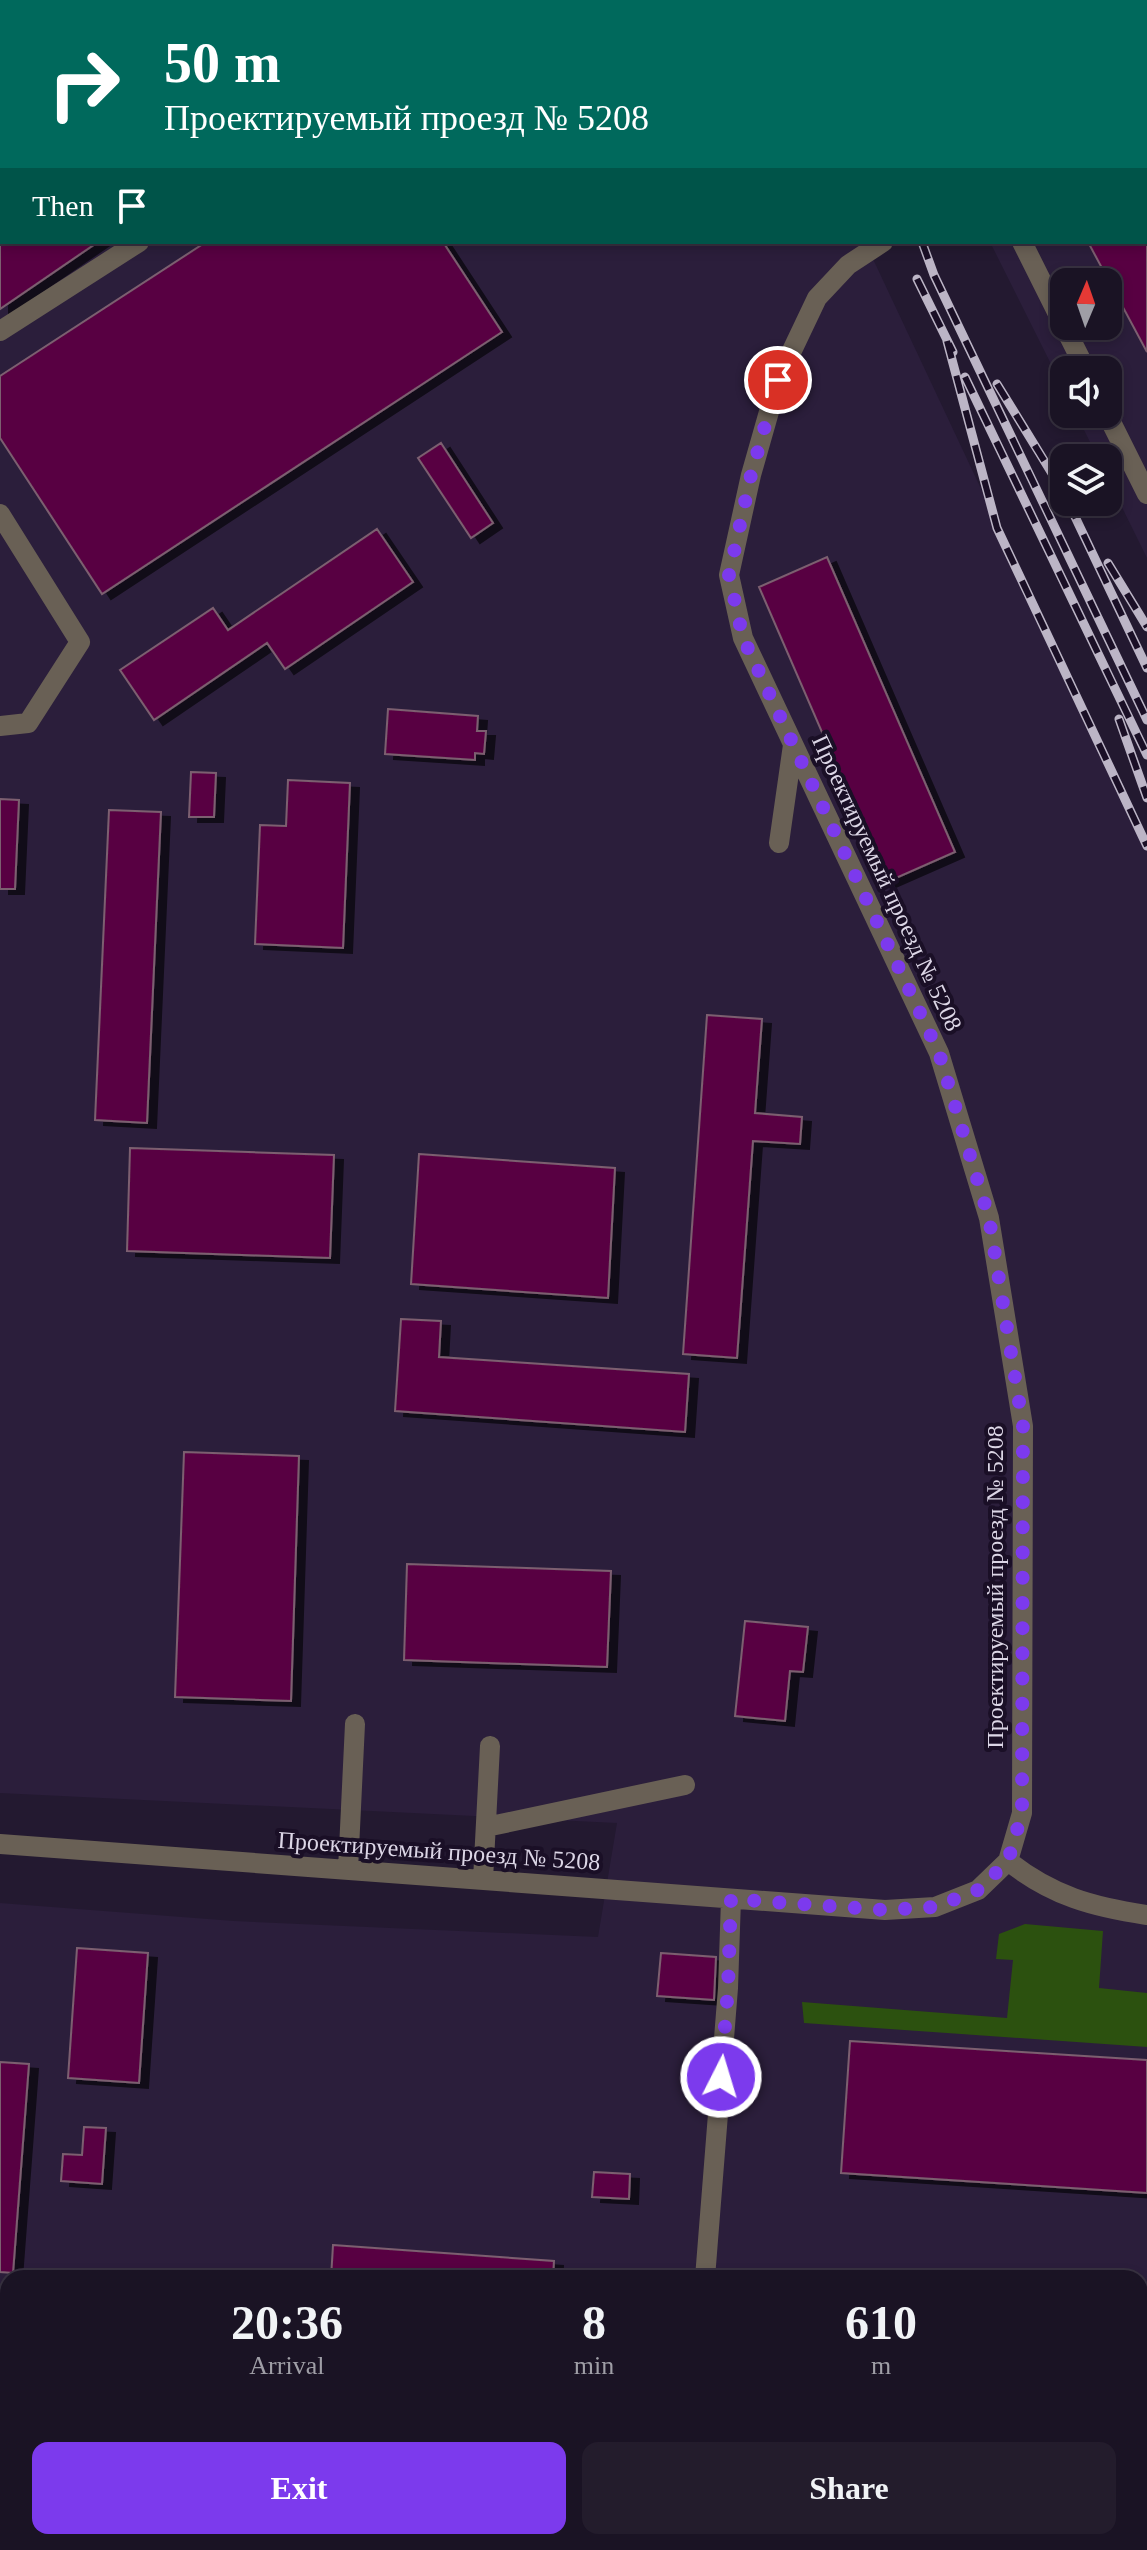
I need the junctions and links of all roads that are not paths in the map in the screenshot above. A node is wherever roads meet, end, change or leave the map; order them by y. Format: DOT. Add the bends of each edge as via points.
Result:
graph roads {
  1 [pos="136,244"];
  2 [pos="880,244"];
  3 [pos="1023,244"];
  4 [pos="0,331"];
  5 [pos="1079,356"];
  6 [pos="1114,428"];
  7 [pos="1147,494"];
  8 [pos="0,514"];
  9 [pos="0,726"];
  10 [pos="793,745"];
  11 [pos="779,843"];
  12 [pos="355,1724"];
  13 [pos="490,1746"];
  14 [pos="685,1785"];
  15 [pos="486,1827"];
  16 [pos="0,1844"];
  17 [pos="1008,1861"];
  18 [pos="348,1870"];
  19 [pos="483,1880"];
  20 [pos="731,1899"];
  21 [pos="1147,1915"];
  22 [pos="706,2270"];
  1 -- 4 [label="street"];
  2 -- 10 [label="street, Проектируемый проезд № 5208" via="848,265 817,298 778,380 729,575 743,638"];
  3 -- 5 [label="street"];
  6 -- 7 [label="street"];
  8 -- 9 [label="street" via="80,642 28,723"];
  10 -- 11 [label="street"];
  10 -- 17 [label="street, Проектируемый проезд № 5208" via="939,1053 989,1218 1023,1426 1022,1813"];
  12 -- 18 [label="street"];
  13 -- 15 [label="street"];
  14 -- 15 [label="street"];
  15 -- 19 [label="street"];
  16 -- 18 [label="street, Проектируемый проезд № 5208"];
  17 -- 20 [label="street, Проектируемый проезд № 5208" via="978,1890 935,1907 885,1910"];
  17 -- 21 [label="street" via="1033,1881 1067,1896"];
  18 -- 19 [label="street, Проектируемый проезд № 5208"];
  19 -- 20 [label="street, Проектируемый проезд № 5208"];
  20 -- 22 [label="street"];
}
